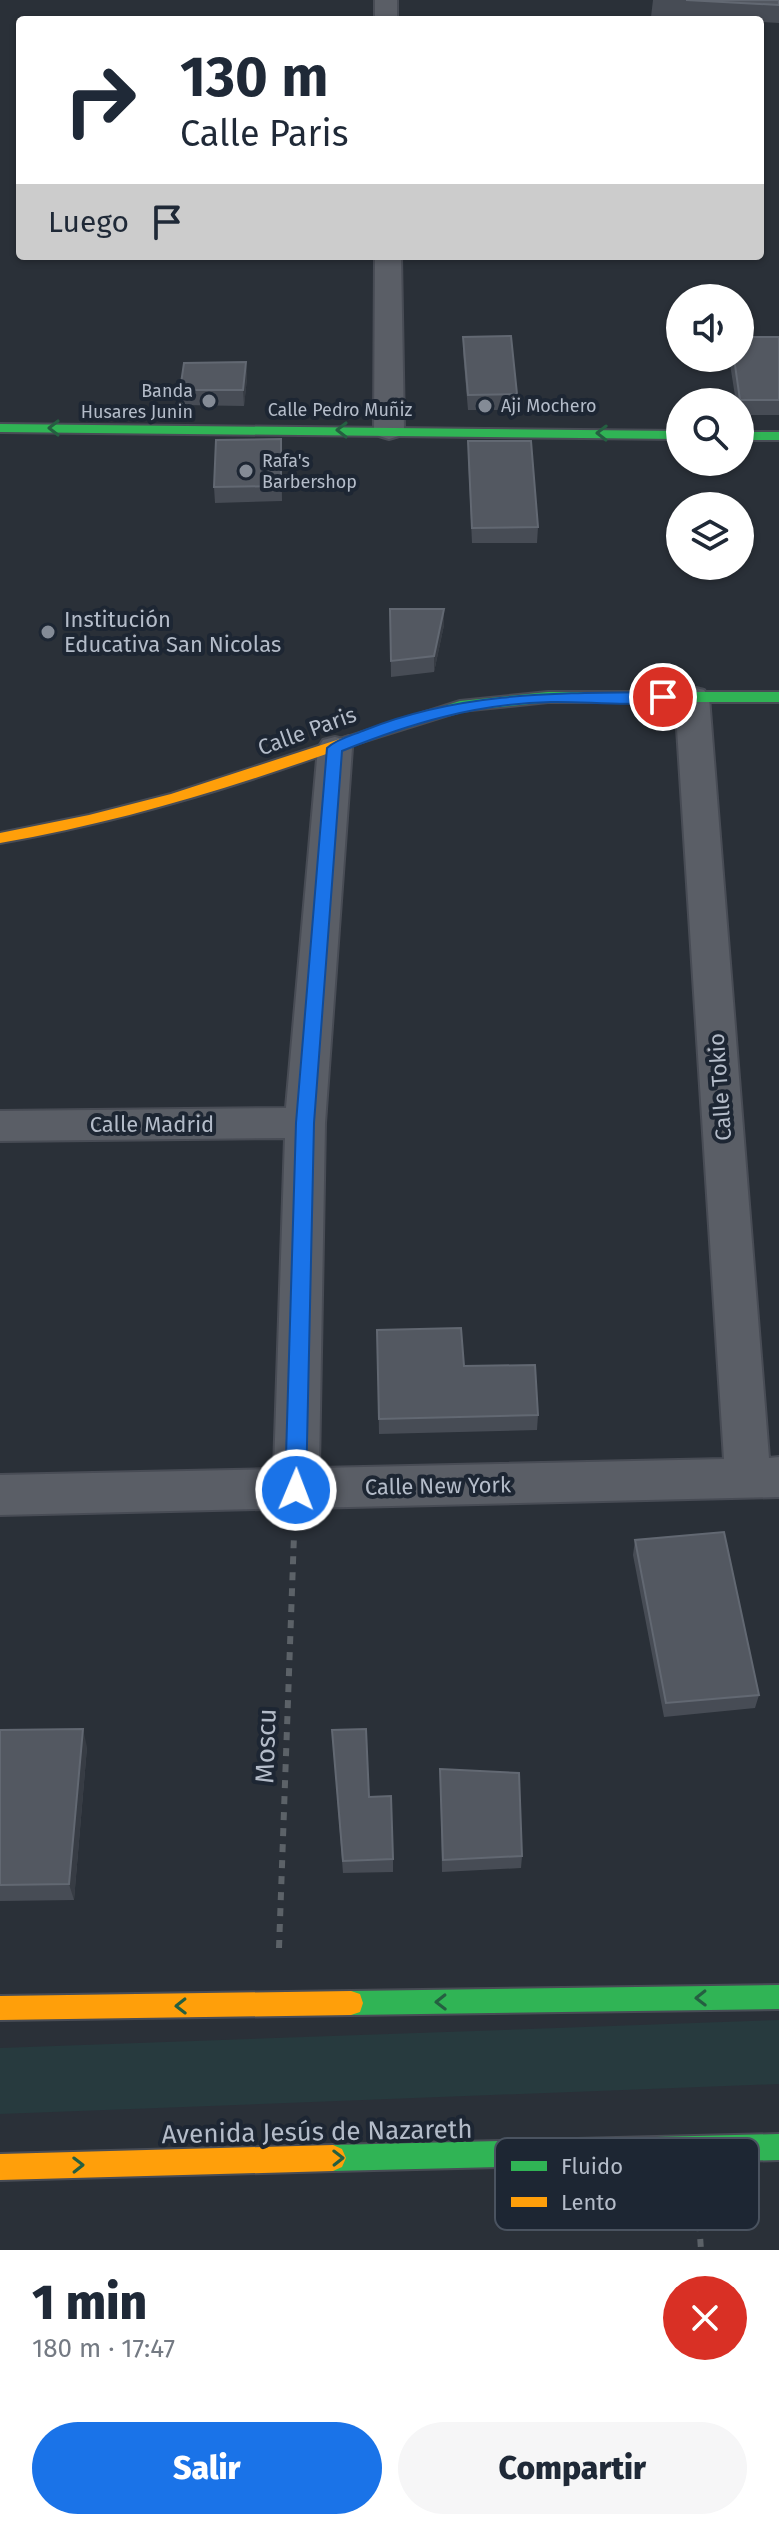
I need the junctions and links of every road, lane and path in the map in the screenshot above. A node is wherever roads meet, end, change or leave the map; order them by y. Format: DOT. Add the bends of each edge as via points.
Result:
graph roads {
  1 [pos="388,260"];
  2 [pos="0,428"];
  3 [pos="389,430"];
  4 [pos="666,435"];
  5 [pos="754,436"];
  6 [pos="779,436"];
  7 [pos="692,697"];
  8 [pos="779,697"];
  9 [pos="335,748"];
  10 [pos="0,838"];
  11 [pos="305,1123"];
  12 [pos="0,1126"];
  13 [pos="764,1478"];
  14 [pos="296,1490"];
  15 [pos="0,1495"];
  16 [pos="779,1997"];
  17 [pos="277,2004"];
  18 [pos="0,2008"];
  19 [pos="779,2147"];
  20 [pos="759,2148"];
  21 [pos="495,2154"];
  22 [pos="0,2167"];
  1 -- 3 [label="street"];
  3 -- 2 [label="street, Calle Pedro Muñiz, one-way"];
  4 -- 3 [label="street, Calle Pedro Muñiz, one-way"];
  5 -- 6 [label="street"];
  7 -- 8 [label="street, Calle Paris"];
  7 -- 9 [label="street, Calle Paris" via="548,697 460,706"];
  7 -- 13 [label="street, Calle Tokio"];
  9 -- 10 [label="street, Calle Paris" via="236,782 56,829"];
  9 -- 11 [label="street"];
  11 -- 12 [label="street, Calle Madrid"];
  11 -- 14 [label="street"];
  13 -- 14 [label="street, Calle New York"];
  14 -- 15 [label="street, Calle New York"];
  14 -- 17 [label="path, Moscu"];
  16 -- 17 [label="street, one-way"];
  17 -- 18 [label="street, one-way"];
  20 -- 19 [label="street, Avenida Jesús de Nazareth, one-way"];
  22 -- 21 [label="street, Avenida Jesús de Nazareth, one-way"];
}
